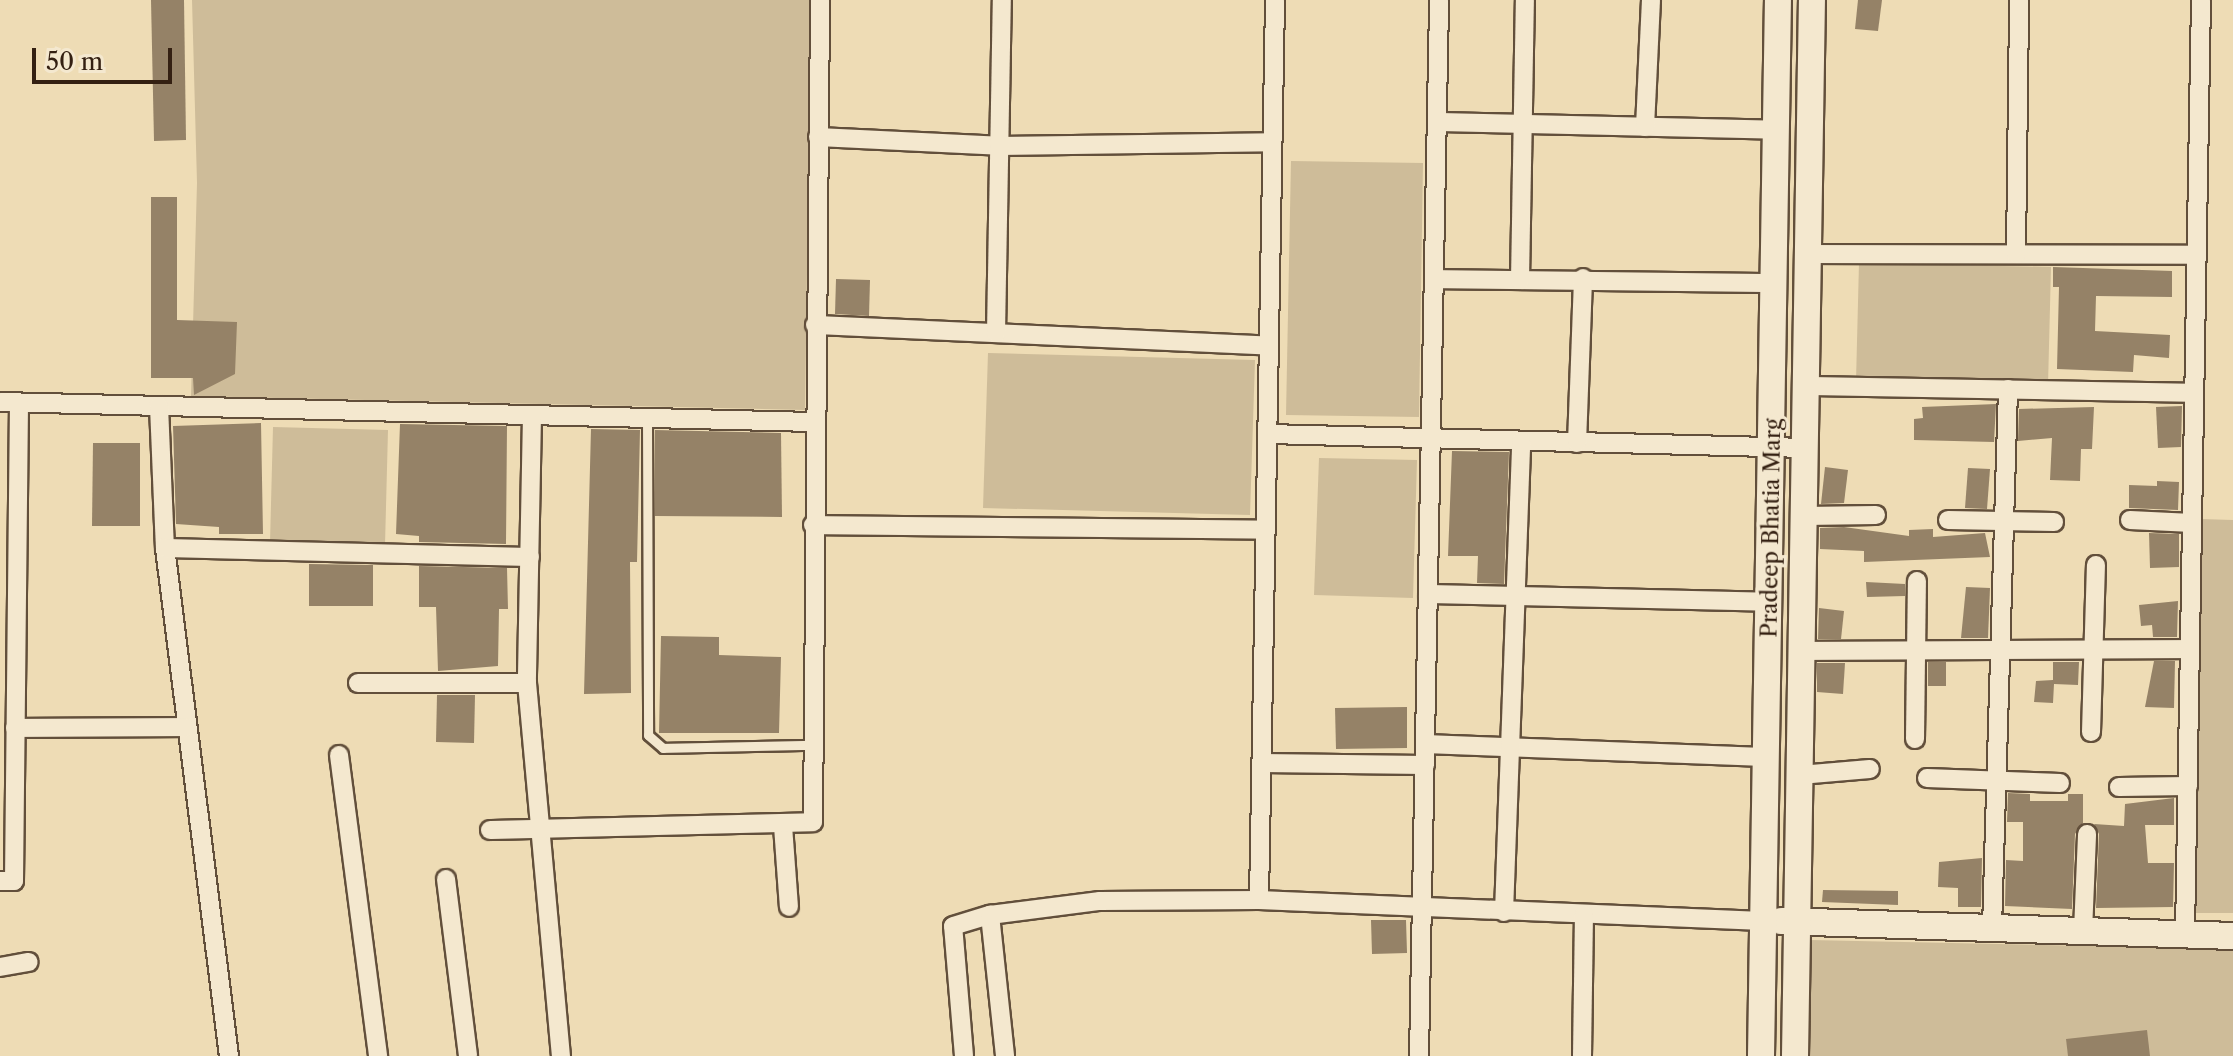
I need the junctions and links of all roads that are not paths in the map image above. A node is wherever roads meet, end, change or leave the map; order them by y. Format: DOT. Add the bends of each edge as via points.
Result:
graph roads {
  1 [pos="820,0"];
  2 [pos="1002,0"];
  3 [pos="1275,0"];
  4 [pos="1439,0"];
  5 [pos="1525,0"];
  6 [pos="1651,0"];
  7 [pos="1778,0"];
  8 [pos="1812,0"];
  9 [pos="2019,0"];
  10 [pos="2201,0"];
  11 [pos="1438,122"];
  12 [pos="1525,124"];
  13 [pos="1645,127"];
  14 [pos="1779,130"];
  15 [pos="818,137"];
  16 [pos="1272,142"];
  17 [pos="999,146"];
  18 [pos="1808,254"];
  19 [pos="2016,254"];
  20 [pos="2197,255"];
  21 [pos="1583,278"];
  22 [pos="1435,279"];
  23 [pos="1520,280"];
  24 [pos="1776,283"];
  25 [pos="815,325"];
  26 [pos="996,333"];
  27 [pos="1269,346"];
  28 [pos="1806,386"];
  29 [pos="2008,389"];
  30 [pos="2194,393"];
  31 [pos="0,402"];
  32 [pos="19,403"];
  33 [pos="159,406"];
  34 [pos="532,415"];
  35 [pos="647,418"];
  36 [pos="814,422"];
  37 [pos="1268,434"];
  38 [pos="1431,439"];
  39 [pos="1521,441"];
  40 [pos="1577,443"];
  41 [pos="1773,447"];
  42 [pos="1805,448"];
  43 [pos="1876,515"];
  44 [pos="1804,516"];
  45 [pos="1948,520"];
  46 [pos="2130,520"];
  47 [pos="2005,521"];
  48 [pos="2054,522"];
  49 [pos="2192,523"];
  50 [pos="813,525"];
  51 [pos="1266,530"];
  52 [pos="165,548"];
  53 [pos="530,557"];
  54 [pos="2096,565"];
  55 [pos="1917,581"];
  56 [pos="9,585"];
  57 [pos="1428,594"];
  58 [pos="1515,596"];
  59 [pos="1770,602"];
  60 [pos="2094,649"];
  61 [pos="2190,649"];
  62 [pos="1914,650"];
  63 [pos="2002,650"];
  64 [pos="1802,651"];
  65 [pos="358,683"];
  66 [pos="527,683"];
  67 [pos="185,727"];
  68 [pos="15,728"];
  69 [pos="2091,732"];
  70 [pos="1915,739"];
  71 [pos="1511,743"];
  72 [pos="1425,744"];
  73 [pos="810,745"];
  74 [pos="339,755"];
  75 [pos="1767,757"];
  76 [pos="1262,763"];
  77 [pos="1425,765"];
  78 [pos="1870,769"];
  79 [pos="1800,775"];
  80 [pos="1927,778"];
  81 [pos="1995,781"];
  82 [pos="2060,783"];
  83 [pos="2188,786"];
  84 [pos="2119,787"];
  85 [pos="783,826"];
  86 [pos="490,830"];
  87 [pos="540,831"];
  88 [pos="2087,834"];
  89 [pos="446,879"];
  90 [pos="0,881"];
  91 [pos="1259,900"];
  92 [pos="789,907"];
  93 [pos="1422,909"];
  94 [pos="1504,912"];
  95 [pos="990,915"];
  96 [pos="1584,915"];
  97 [pos="1763,921"];
  98 [pos="1797,921"];
  99 [pos="1992,928"];
  100 [pos="2083,931"];
  101 [pos="2185,934"];
  102 [pos="2233,936"];
  103 [pos="29,962"];
  104 [pos="0,967"];
  105 [pos="229,1056"];
  106 [pos="378,1056"];
  107 [pos="468,1056"];
  108 [pos="561,1056"];
  109 [pos="964,1056"];
  110 [pos="1005,1056"];
  111 [pos="1419,1056"];
  112 [pos="1582,1056"];
  113 [pos="1761,1056"];
  114 [pos="1795,1056"];
  1 -- 15 [label="street"];
  2 -- 17 [label="street"];
  3 -- 16 [label="street"];
  4 -- 11 [label="street"];
  5 -- 12 [label="street"];
  6 -- 13 [label="street"];
  7 -- 14 [label="street, Pradeep Bhatia Marg"];
  8 -- 18 [label="street, Pradeep Bhatia Marg"];
  9 -- 19 [label="street"];
  10 -- 20 [label="street"];
  11 -- 12 [label="street"];
  11 -- 22 [label="street"];
  12 -- 13 [label="street"];
  12 -- 23 [label="street"];
  13 -- 14 [label="street"];
  14 -- 24 [label="street, Pradeep Bhatia Marg"];
  15 -- 17 [label="street"];
  15 -- 25 [label="street"];
  16 -- 17 [label="street"];
  16 -- 27 [label="street"];
  17 -- 26 [label="street"];
  18 -- 19 [label="street"];
  18 -- 28 [label="street, Pradeep Bhatia Marg"];
  19 -- 20 [label="street"];
  20 -- 30 [label="street"];
  21 -- 23 [label="street"];
  21 -- 24 [label="street"];
  21 -- 40 [label="street"];
  22 -- 23 [label="street"];
  22 -- 38 [label="street"];
  24 -- 41 [label="street, Pradeep Bhatia Marg"];
  25 -- 26 [label="street"];
  25 -- 36 [label="street"];
  26 -- 27 [label="street"];
  27 -- 37 [label="street"];
  28 -- 29 [label="street"];
  28 -- 42 [label="street, Pradeep Bhatia Marg"];
  29 -- 30 [label="street"];
  29 -- 47 [label="street"];
  30 -- 49 [label="street"];
  31 -- 32 [label="street"];
  32 -- 33 [label="street"];
  32 -- 56 [label="street"];
  33 -- 34 [label="street"];
  33 -- 52 [label="street"];
  34 -- 35 [label="street"];
  34 -- 53 [label="street"];
  35 -- 36 [label="street"];
  35 -- 73 [label="lane" via="648,735 663,748"];
  36 -- 50 [label="street"];
  37 -- 38 [label="street"];
  37 -- 51 [label="street"];
  38 -- 39 [label="street"];
  38 -- 57 [label="street"];
  39 -- 40 [label="street"];
  39 -- 58 [label="street"];
  40 -- 41 [label="street"];
  41 -- 42 [label="street"];
  41 -- 59 [label="street, Pradeep Bhatia Marg"];
  42 -- 44 [label="street, Pradeep Bhatia Marg"];
  43 -- 44 [label="street"];
  44 -- 64 [label="street, Pradeep Bhatia Marg"];
  45 -- 47 [label="street"];
  46 -- 49 [label="street"];
  47 -- 48 [label="street"];
  47 -- 63 [label="street"];
  49 -- 61 [label="street"];
  50 -- 51 [label="street"];
  50 -- 73 [label="street"];
  51 -- 76 [label="street"];
  52 -- 53 [label="street"];
  52 -- 67 [label="street"];
  53 -- 66 [label="street"];
  54 -- 60 [label="street"];
  55 -- 62 [label="street"];
  56 -- 68 [label="street"];
  57 -- 58 [label="street"];
  57 -- 72 [label="street"];
  58 -- 59 [label="street"];
  58 -- 71 [label="street"];
  59 -- 75 [label="street, Pradeep Bhatia Marg"];
  60 -- 61 [label="street"];
  60 -- 63 [label="street"];
  60 -- 69 [label="street"];
  61 -- 83 [label="street"];
  62 -- 63 [label="street"];
  62 -- 64 [label="street"];
  62 -- 70 [label="street"];
  63 -- 81 [label="street"];
  64 -- 79 [label="street, Pradeep Bhatia Marg"];
  65 -- 66 [label="street"];
  66 -- 87 [label="street"];
  67 -- 68 [label="street"];
  67 -- 105 [label="street"];
  68 -- 90 [label="street" via="14,881"];
  71 -- 72 [label="street"];
  71 -- 75 [label="street"];
  71 -- 94 [label="street"];
  72 -- 77 [label="street"];
  73 -- 85 [label="street" via="813,822"];
  74 -- 106 [label="street"];
  75 -- 97 [label="street, Pradeep Bhatia Marg"];
  76 -- 77 [label="street"];
  76 -- 91 [label="street"];
  77 -- 93 [label="street"];
  78 -- 79 [label="street"];
  79 -- 98 [label="street, Pradeep Bhatia Marg"];
  80 -- 81 [label="street"];
  81 -- 82 [label="street"];
  81 -- 99 [label="street"];
  83 -- 84 [label="street"];
  83 -- 101 [label="street"];
  85 -- 87 [label="street"];
  85 -- 92 [label="street"];
  86 -- 87 [label="street"];
  87 -- 108 [label="street"];
  88 -- 100 [label="street"];
  89 -- 107 [label="street"];
  91 -- 93 [label="street"];
  91 -- 95 [label="street" via="1100,901"];
  93 -- 94 [label="street"];
  93 -- 111 [label="street"];
  94 -- 96 [label="street"];
  95 -- 109 [label="street" via="953,926"];
  95 -- 110 [label="street"];
  96 -- 97 [label="street"];
  96 -- 112 [label="street"];
  97 -- 98 [label="street"];
  97 -- 113 [label="street, Pradeep Bhatia Marg"];
  98 -- 99 [label="street"];
  98 -- 114 [label="street, Pradeep Bhatia Marg"];
  99 -- 100 [label="street"];
  100 -- 101 [label="street"];
  101 -- 102 [label="street"];
  103 -- 104 [label="street"];
}
